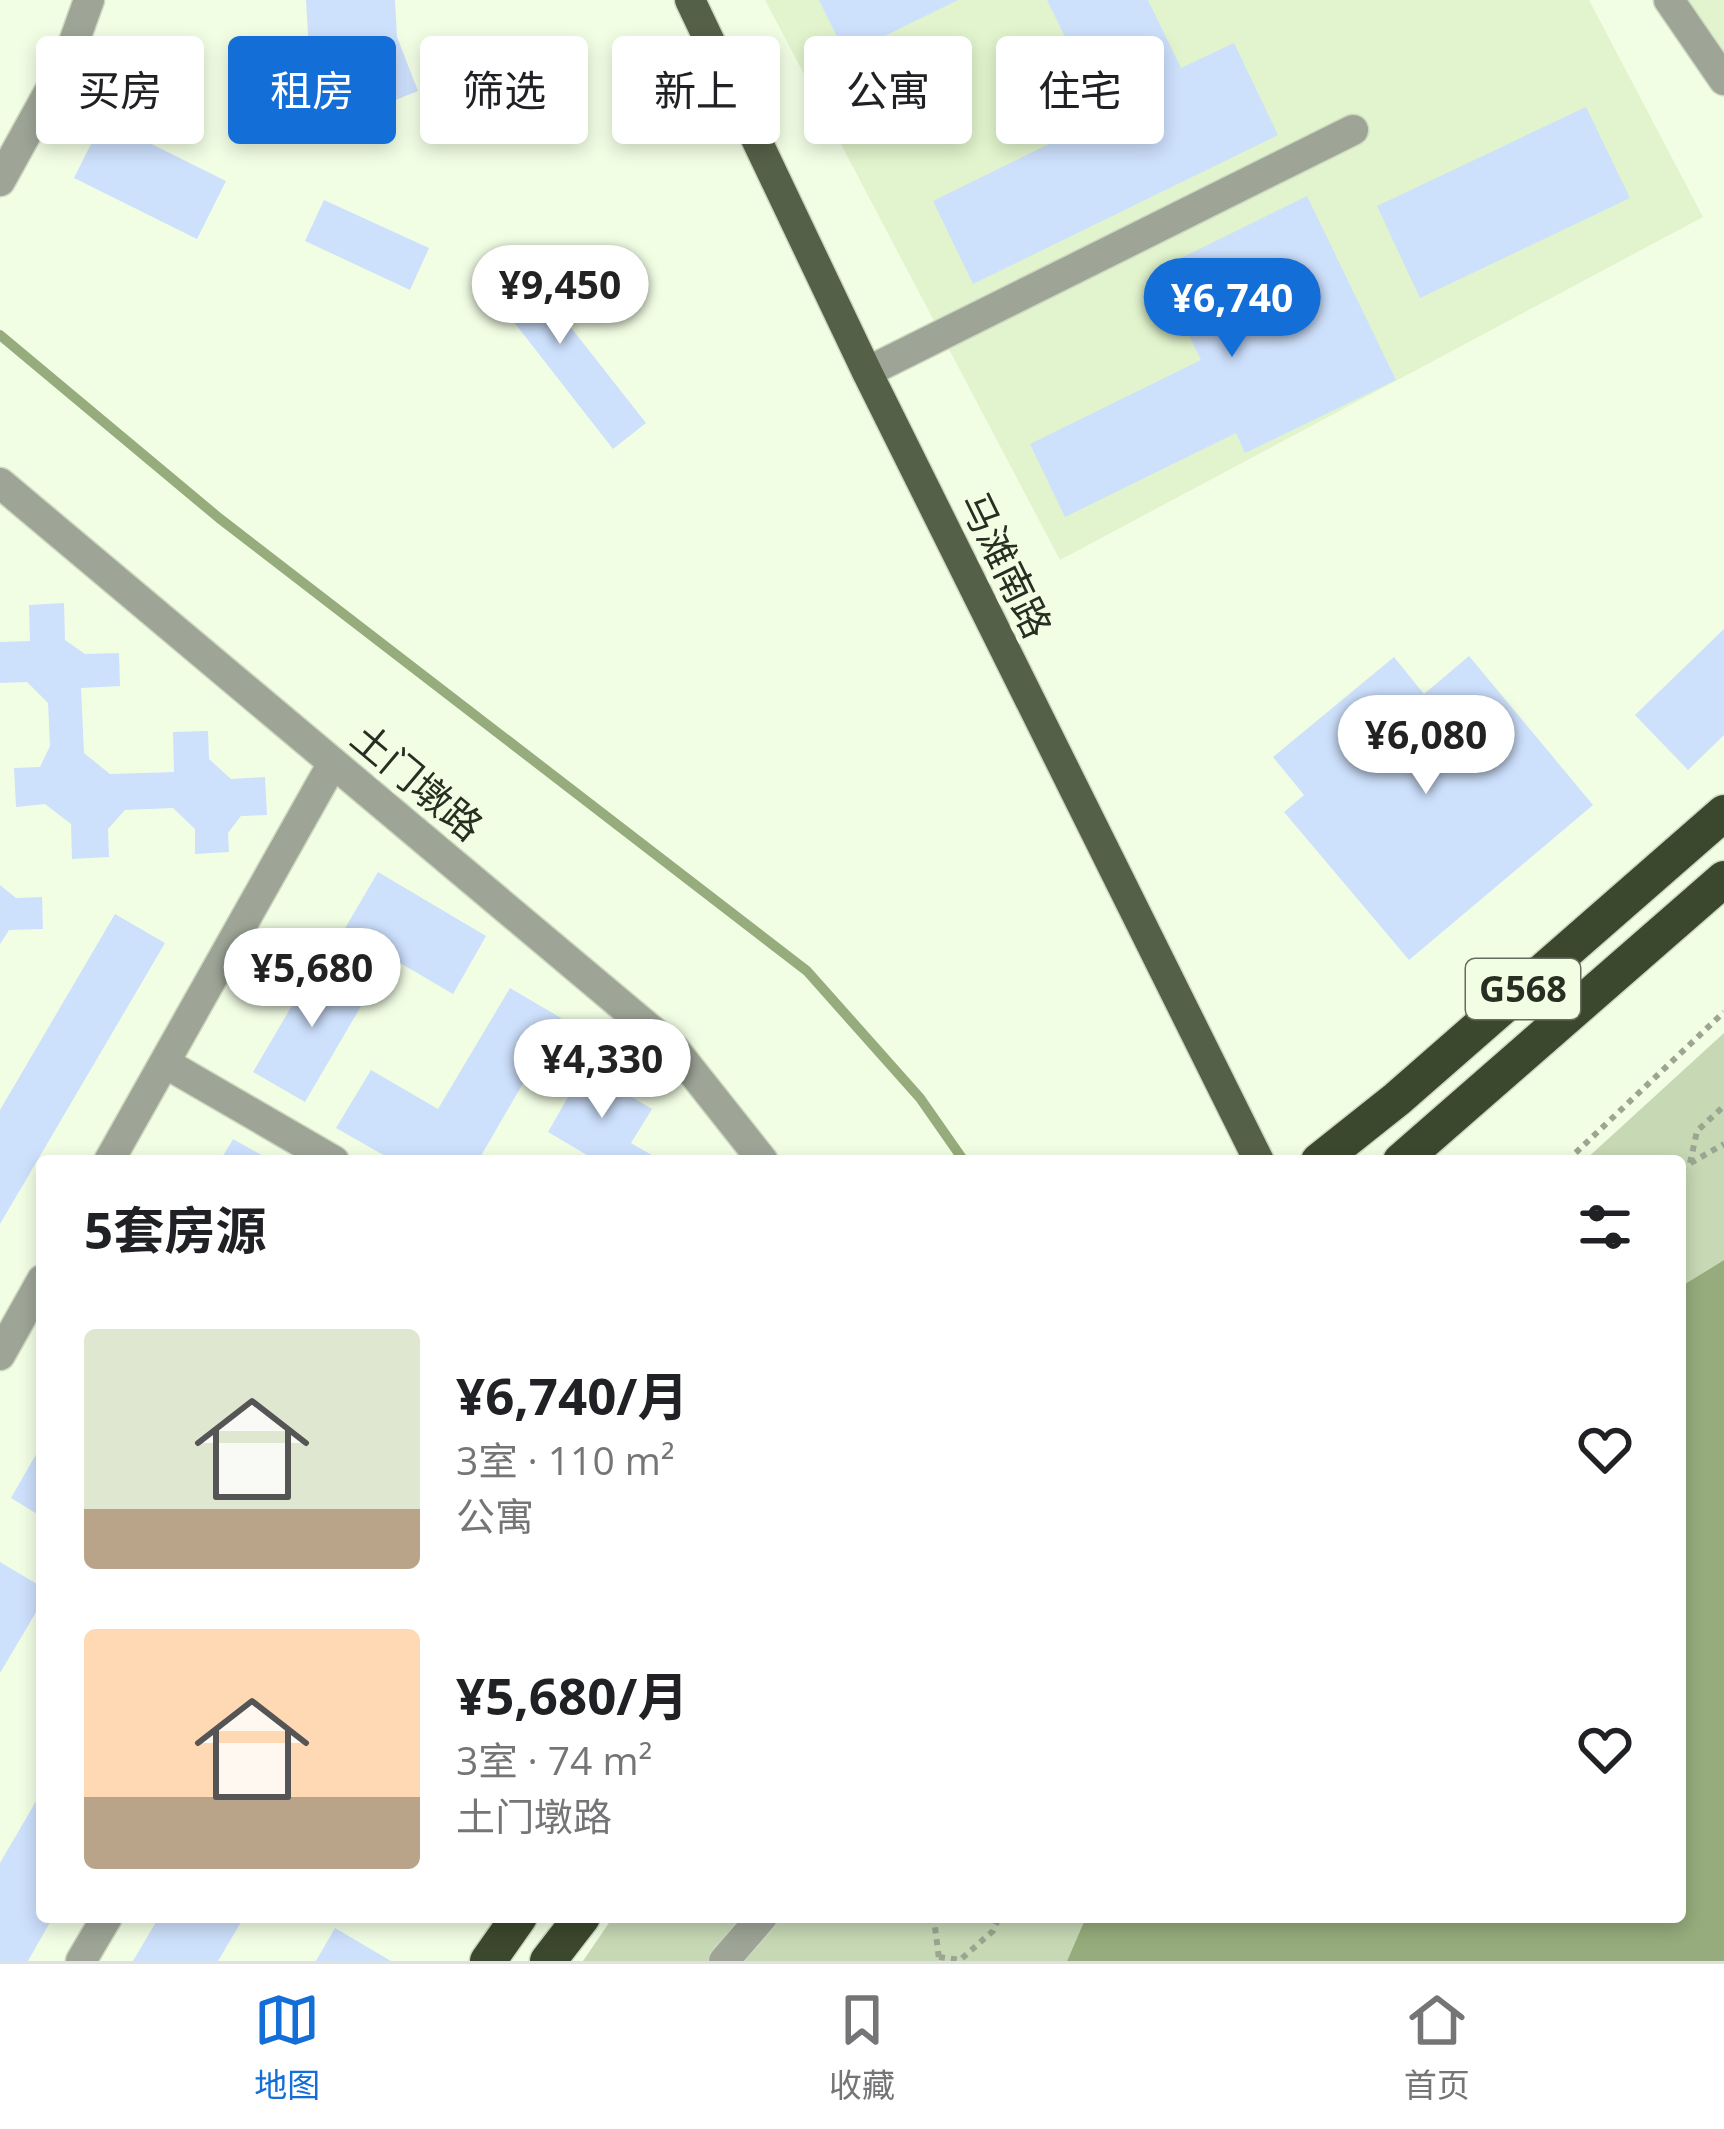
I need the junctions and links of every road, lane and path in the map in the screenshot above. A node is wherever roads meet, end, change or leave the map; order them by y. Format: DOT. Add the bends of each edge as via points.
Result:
graph roads {
  1 [pos="89,0"];
  2 [pos="690,0"];
  3 [pos="1669,0"];
  4 [pos="1724,80"];
  5 [pos="1353,130"];
  6 [pos="0,181"];
  7 [pos="867,372"];
  8 [pos="0,483"];
  9 [pos="333,763"];
  10 [pos="1724,813"];
  11 [pos="1724,879"];
  12 [pos="1724,1012"];
  13 [pos="165,1063"];
  14 [pos="1724,1106"];
  15 [pos="1724,1144"];
  16 [pos="112,1155"];
  17 [pos="324,1155"];
  18 [pos="758,1155"];
  19 [pos="1256,1155"];
  20 [pos="1327,1155"];
  21 [pos="1408,1155"];
  22 [pos="1573,1155"];
  23 [pos="1690,1163"];
  24 [pos="1686,1165"];
  25 [pos="36,1291"];
  26 [pos="0,1355"];
  27 [pos="103,1923"];
  28 [pos="515,1923"];
  29 [pos="577,1923"];
  30 [pos="757,1923"];
  31 [pos="932,1923"];
  32 [pos="996,1923"];
  33 [pos="939,1959"];
  34 [pos="81,1961"];
  35 [pos="488,1961"];
  36 [pos="548,1961"];
  37 [pos="724,1961"];
  1 -- 6 [label="street" via="69,56"];
  2 -- 7 [label="main road, 马滩南路"];
  3 -- 4 [label="street"];
  5 -- 7 [label="street"];
  7 -- 19 [label="main road, 马滩南路"];
  8 -- 9 [label="street, 土门墩路"];
  9 -- 13 [label="street"];
  9 -- 18 [label="street, 土门墩路" via="675,1050"];
  10 -- 20 [label="highway, G568"];
  11 -- 21 [label="highway, G568"];
  12 -- 22 [label="path"];
  13 -- 16 [label="street"];
  13 -- 17 [label="street"];
  14 -- 23 [label="path" via="1697,1131"];
  15 -- 23 [label="path"];
  23 -- 24 [label="path"];
  25 -- 26 [label="street"];
  27 -- 34 [label="street"];
  28 -- 35 [label="highway"];
  29 -- 36 [label="highway"];
  30 -- 37 [label="street"];
  31 -- 33 [label="path"];
  32 -- 33 [label="path" via="960,1960"];
}
